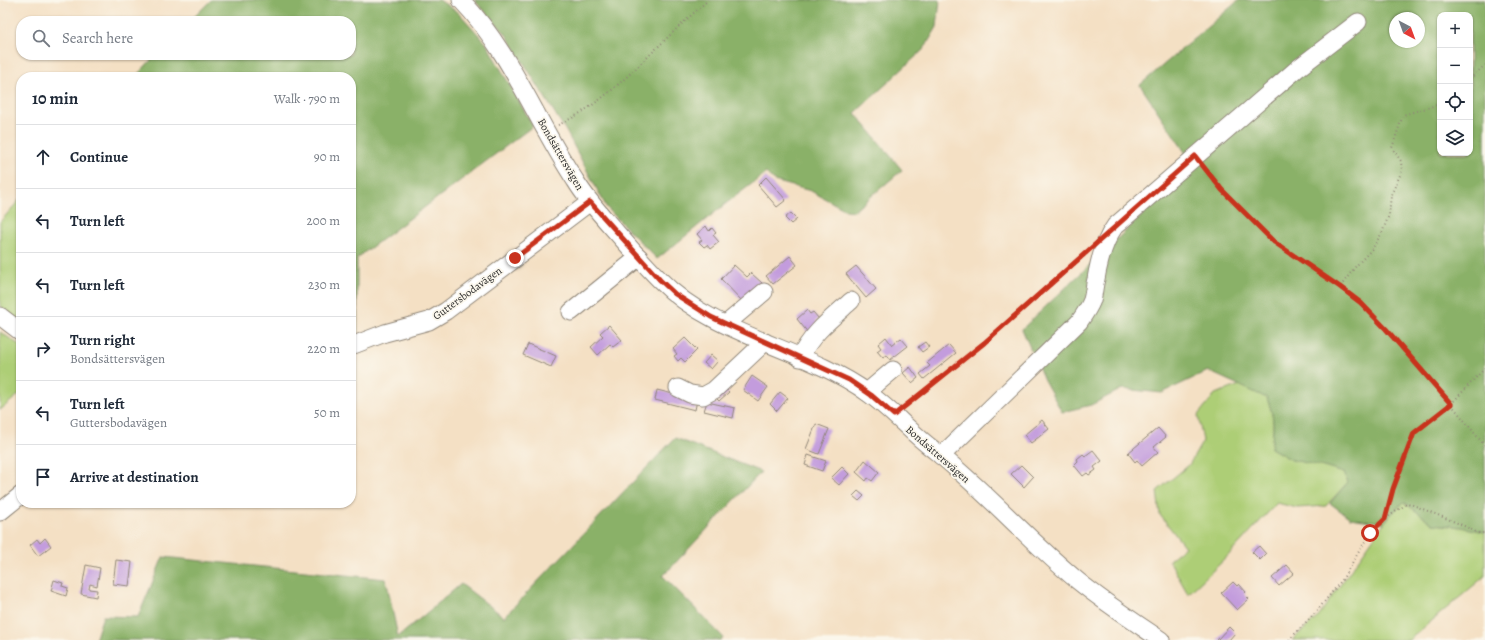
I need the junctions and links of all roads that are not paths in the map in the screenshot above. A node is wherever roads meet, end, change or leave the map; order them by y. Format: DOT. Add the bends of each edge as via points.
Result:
graph roads {
  1 [pos="461,0"];
  2 [pos="1358,22"];
  3 [pos="590,202"];
  4 [pos="639,257"];
  5 [pos="764,292"];
  6 [pos="851,301"];
  7 [pos="571,312"];
  8 [pos="0,316"];
  9 [pos="726,324"];
  10 [pos="16,328"];
  11 [pos="765,342"];
  12 [pos="356,344"];
  13 [pos="800,358"];
  14 [pos="893,370"];
  15 [pos="678,388"];
  16 [pos="867,392"];
  17 [pos="941,456"];
  18 [pos="16,499"];
  19 [pos="0,512"];
  20 [pos="1143,635"];
  21 [pos="1161,640"];
  1 -- 3 [label="street, Bondsättersvägen" via="490,34"];
  2 -- 17 [label="street" via="1297,69 1115,226 1105,244 1092,300 1079,322"];
  3 -- 4 [label="street, Bondsättersvägen"];
  3 -- 12 [label="street, Guttersbodavägen" via="446,311 429,321"];
  4 -- 7 [label="street"];
  4 -- 9 [label="street, Bondsättersvägen" via="675,294"];
  5 -- 9 [label="street"];
  6 -- 13 [label="street" via="818,331"];
  8 -- 10 [label="street"];
  9 -- 11 [label="street, Bondsättersvägen"];
  11 -- 13 [label="street, Bondsättersvägen"];
  11 -- 15 [label="street" via="714,390 703,396 690,394"];
  13 -- 16 [label="street, Bondsättersvägen" via="849,380"];
  14 -- 16 [label="street"];
  16 -- 17 [label="street, Bondsättersvägen"];
  17 -- 20 [label="street, Bondsättersvägen" via="1078,581"];
  18 -- 19 [label="street"];
  20 -- 21 [label="street, Bondsättersvägen"];
}
